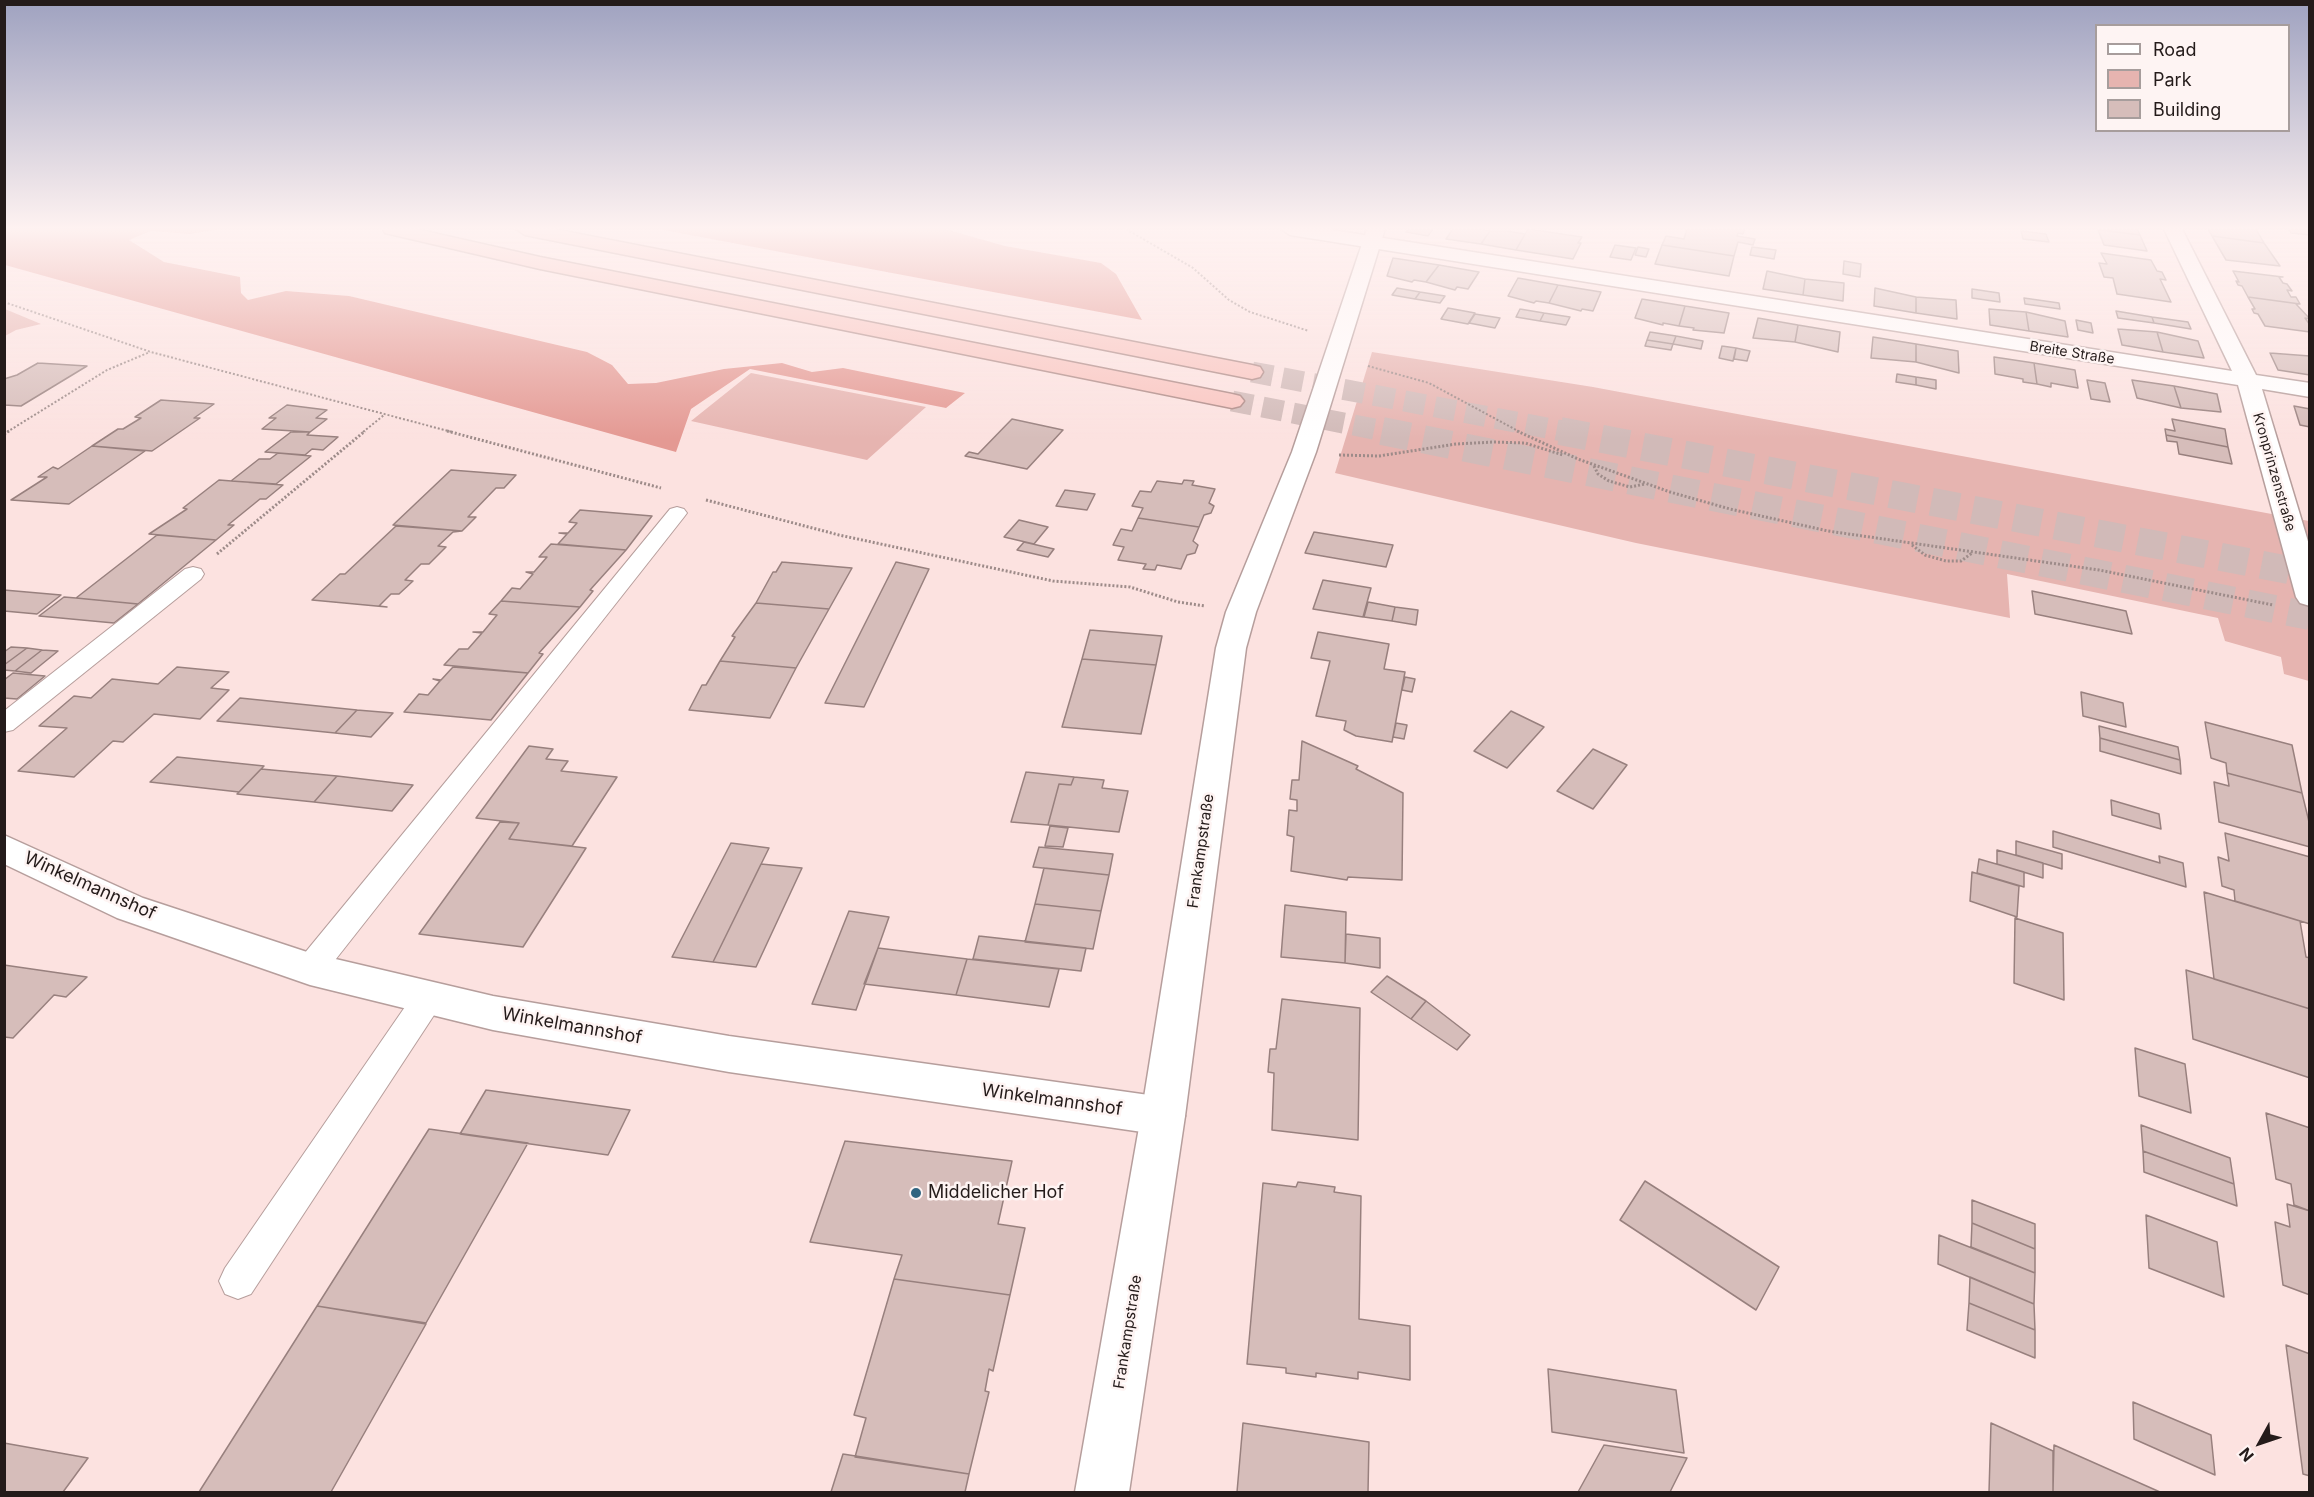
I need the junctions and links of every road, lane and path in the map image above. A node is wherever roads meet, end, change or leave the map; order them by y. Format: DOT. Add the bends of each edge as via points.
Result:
graph roads {
  1 [pos="721,299"];
  2 [pos="880,299"];
  3 [pos="1228,299"];
  4 [pos="1354,299"];
  5 [pos="1753,299"];
  6 [pos="2207,299"];
  7 [pos="4,302"];
  8 [pos="1337,351"];
  9 [pos="151,352"];
  10 [pos="1252,372"];
  11 [pos="2248,381"];
  12 [pos="2310,390"];
  13 [pos="1232,401"];
  14 [pos="384,415"];
  15 [pos="4,434"];
  16 [pos="1304,452"];
  17 [pos="1578,459"];
  18 [pos="1594,466"];
  19 [pos="1647,484"];
  20 [pos="703,499"];
  21 [pos="673,502"];
  22 [pos="1911,544"];
  23 [pos="1972,553"];
  24 [pos="193,574"];
  25 [pos="2310,597"];
  26 [pos="2277,606"];
  27 [pos="1241,612"];
  28 [pos="4,724"];
  29 [pos="4,848"];
  30 [pos="310,969"];
  31 [pos="429,997"];
  32 [pos="1162,1116"];
  33 [pos="238,1281"];
  34 [pos="1102,1492"];
  1 -- 13 [label="highway"];
  2 -- 10 [label="highway"];
  3 -- 8 [label="path"];
  4 -- 8 [label="street, Frankampstraße"];
  5 -- 11 [label="street, Breite Straße"];
  6 -- 11 [label="street, Kronprinzenstraße"];
  7 -- 9 [label="path"];
  8 -- 16 [label="street, Frankampstraße"];
  8 -- 17 [label="path" via="1368,366 1429,383"];
  9 -- 14 [label="path"];
  9 -- 15 [label="path" via="107,370"];
  11 -- 12 [label="street, Breite Straße"];
  11 -- 25 [label="street, Kronprinzenstraße"];
  14 -- 21 [label="path"];
  14 -- 24 [label="path"];
  16 -- 17 [label="path" via="1379,456 1494,442 1525,443"];
  16 -- 27 [label="street, Frankampstraße"];
  17 -- 18 [label="path"];
  18 -- 19 [label="path"];
  18 -- 19 [label="path" via="1598,474 1615,483 1630,487"];
  19 -- 22 [label="path" via="1730,509"];
  20 -- 27 [label="path" via="839,535 1053,581 1130,587 1178,602"];
  21 -- 30 [label="lane"];
  22 -- 23 [label="path"];
  22 -- 23 [label="path" via="1925,555 1946,561 1961,561"];
  23 -- 26 [label="path" via="2099,570"];
  24 -- 28 [label="lane"];
  27 -- 32 [label="street, Frankampstraße" via="1231,648"];
  29 -- 30 [label="street, Winkelmannshof" via="130,908"];
  30 -- 31 [label="street, Winkelmannshof"];
  31 -- 32 [label="street, Winkelmannshof" via="493,1013 729,1054"];
  31 -- 33 [label="lane"];
  32 -- 34 [label="street, Frankampstraße"];
}
